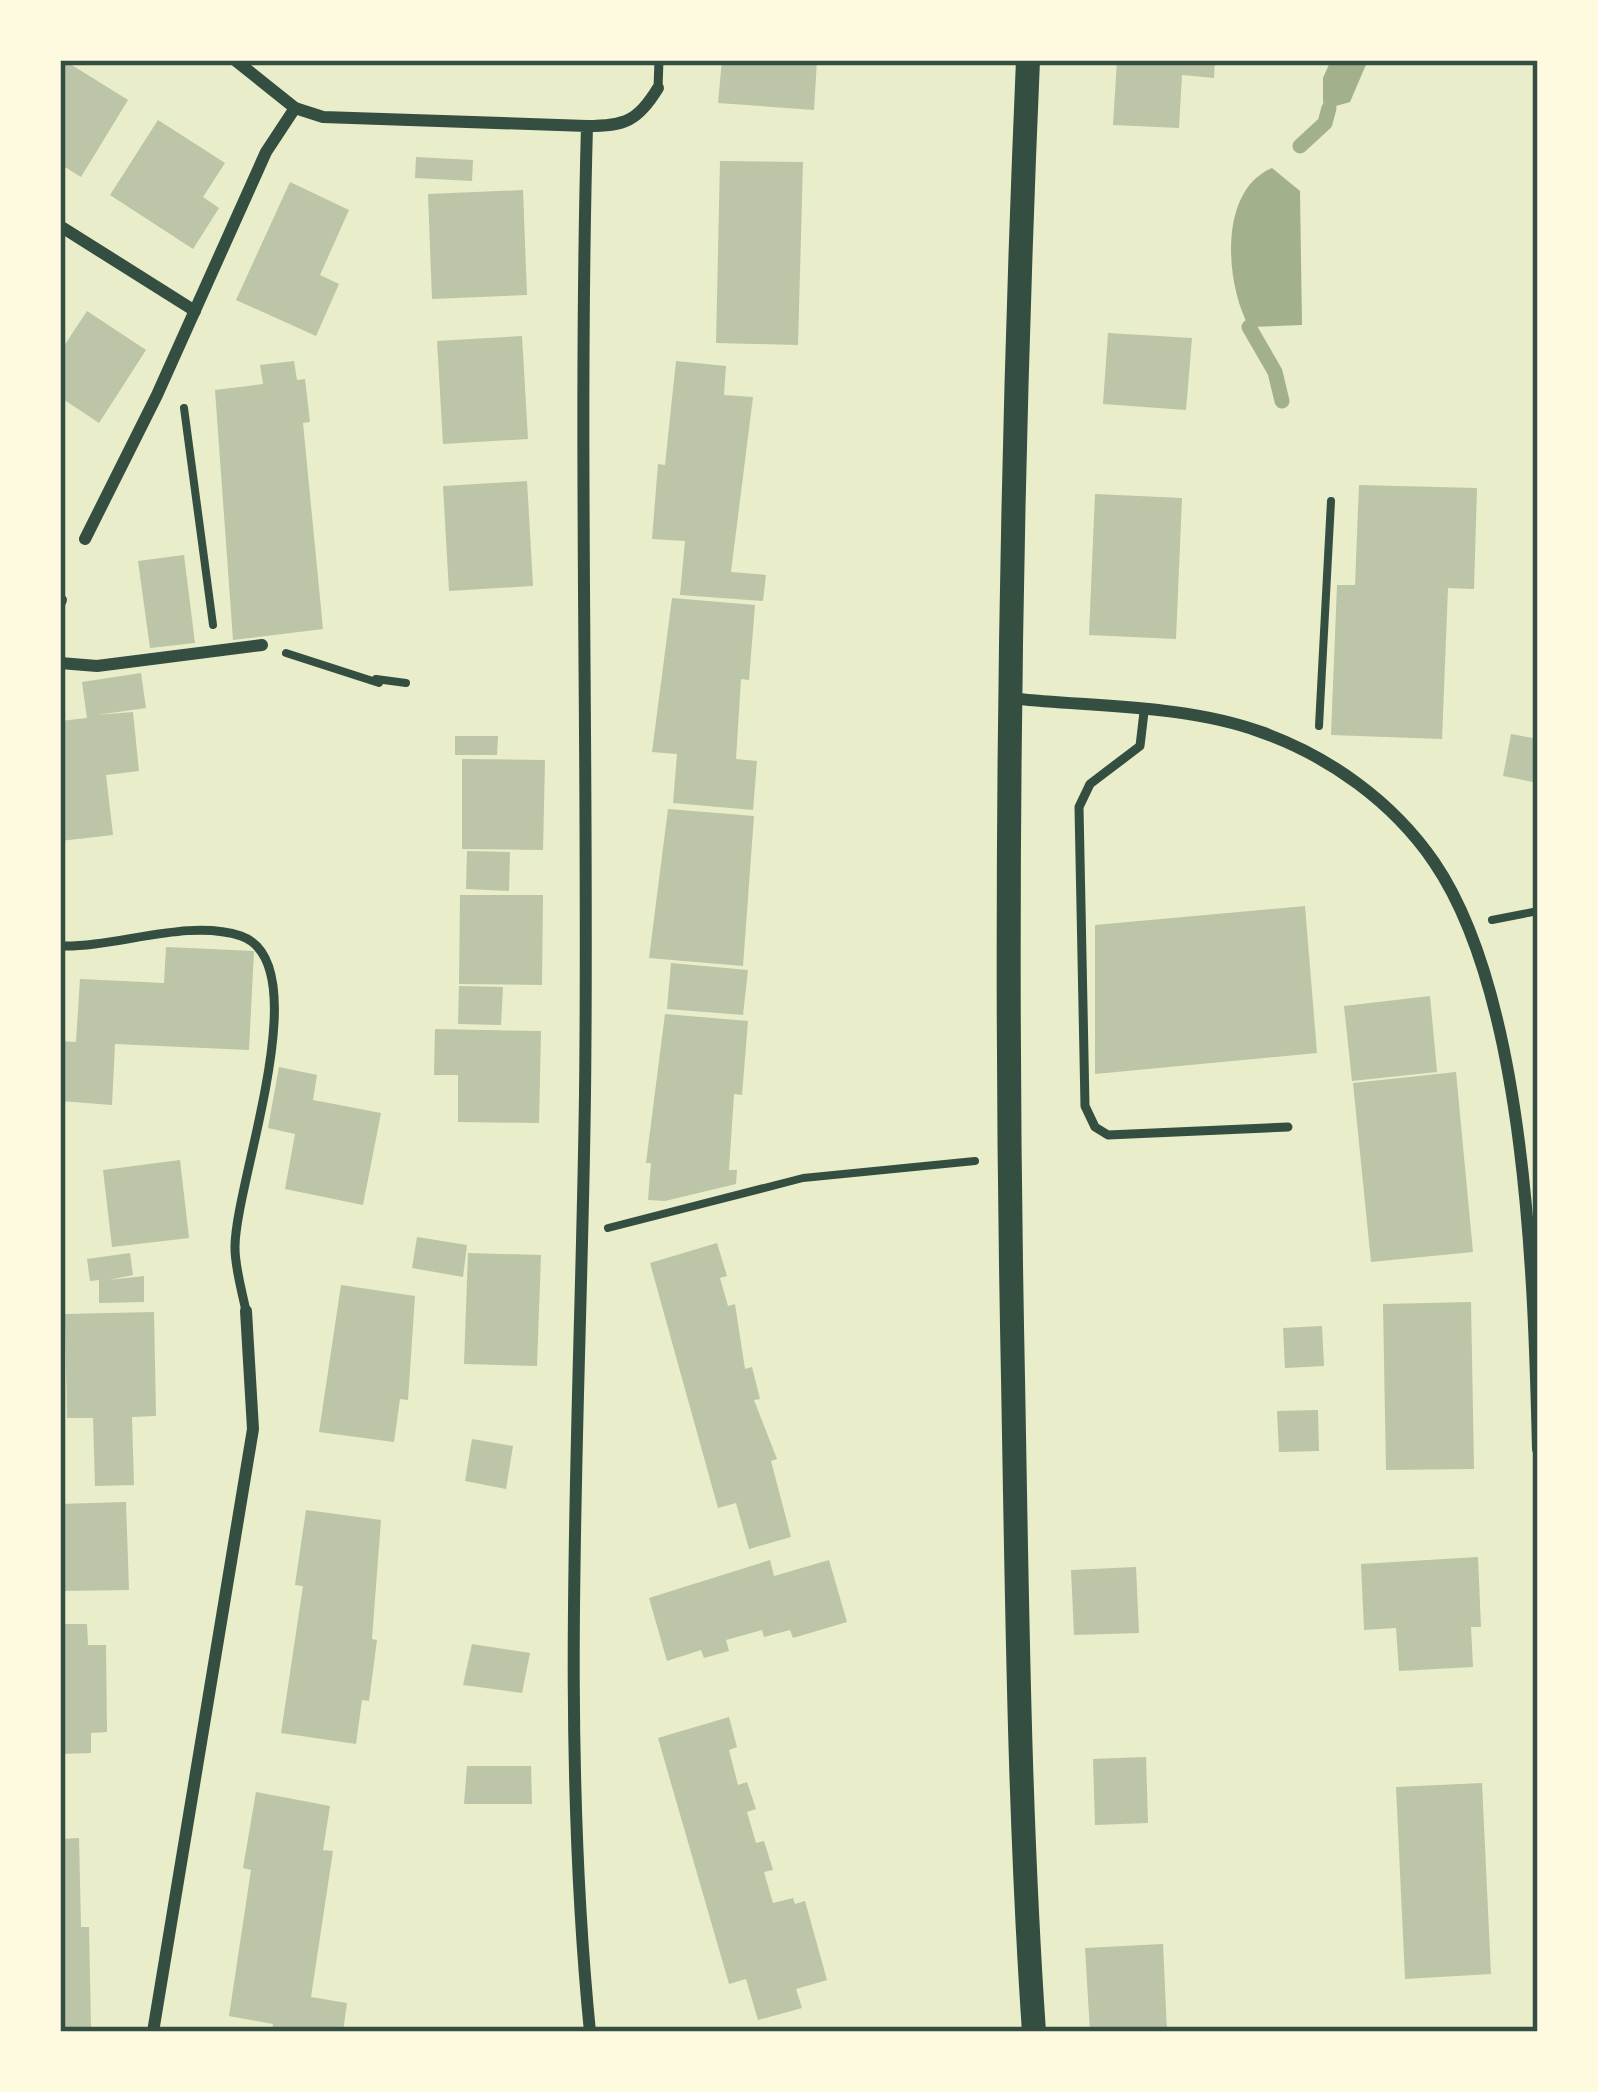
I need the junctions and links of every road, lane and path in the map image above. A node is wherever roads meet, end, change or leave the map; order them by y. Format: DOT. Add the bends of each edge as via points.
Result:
graph roads {
  1 [pos="235,60"];
  2 [pos="659,60"];
  3 [pos="1028,60"];
  4 [pos="658,88"];
  5 [pos="295,108"];
  6 [pos="587,126"];
  7 [pos="60,226"];
  8 [pos="195,310"];
  9 [pos="158,395"];
  10 [pos="1331,501"];
  11 [pos="85,539"];
  12 [pos="262,645"];
  13 [pos="217,650"];
  14 [pos="60,663"];
  15 [pos="362,677"];
  16 [pos="379,683"];
  17 [pos="406,683"];
  18 [pos="1007,698"];
  19 [pos="1144,712"];
  20 [pos="1318,758"];
  21 [pos="60,946"];
  22 [pos="1288,1127"];
  23 [pos="955,1161"];
  24 [pos="583,1235"];
  25 [pos="246,1311"];
  26 [pos="1538,1449"];
  27 [pos="153,2032"];
  28 [pos="590,2032"];
  29 [pos="1034,2032"];
  1 -- 5 [label="street"];
  2 -- 4 [label="lane"];
  3 -- 18 [label="main road"];
  4 -- 6 [label="street" via="625,126"];
  5 -- 6 [label="street" via="323,117"];
  5 -- 8 [label="street" via="266,152"];
  6 -- 24 [label="street"];
  7 -- 8 [label="street"];
  8 -- 9 [label="street"];
  9 -- 11 [label="street"];
  9 -- 13 [label="path" via="183,407"];
  10 -- 20 [label="path"];
  12 -- 13 [label="street"];
  12 -- 15 [label="path"];
  13 -- 14 [label="street" via="97,667"];
  15 -- 16 [label="path"];
  15 -- 17 [label="path"];
  18 -- 19 [label="street"];
  18 -- 29 [label="main road" via="1015,1579"];
  19 -- 20 [label="street" via="1260,732"];
  19 -- 22 [label="lane" via="1140,746 1090,784 1079,807 1085,1106 1108,1135"];
  20 -- 26 [label="street" via="1370,792 1436,865 1485,984 1504,1054 1518,1168"];
  21 -- 25 [label="lane" via="100,947 158,932 240,936 265,951 276,979 268,1073 235,1247"];
  23 -- 24 [label="path" via="803,1178"];
  24 -- 28 [label="street" via="575,1810"];
  25 -- 27 [label="street" via="253,1429"];
}
